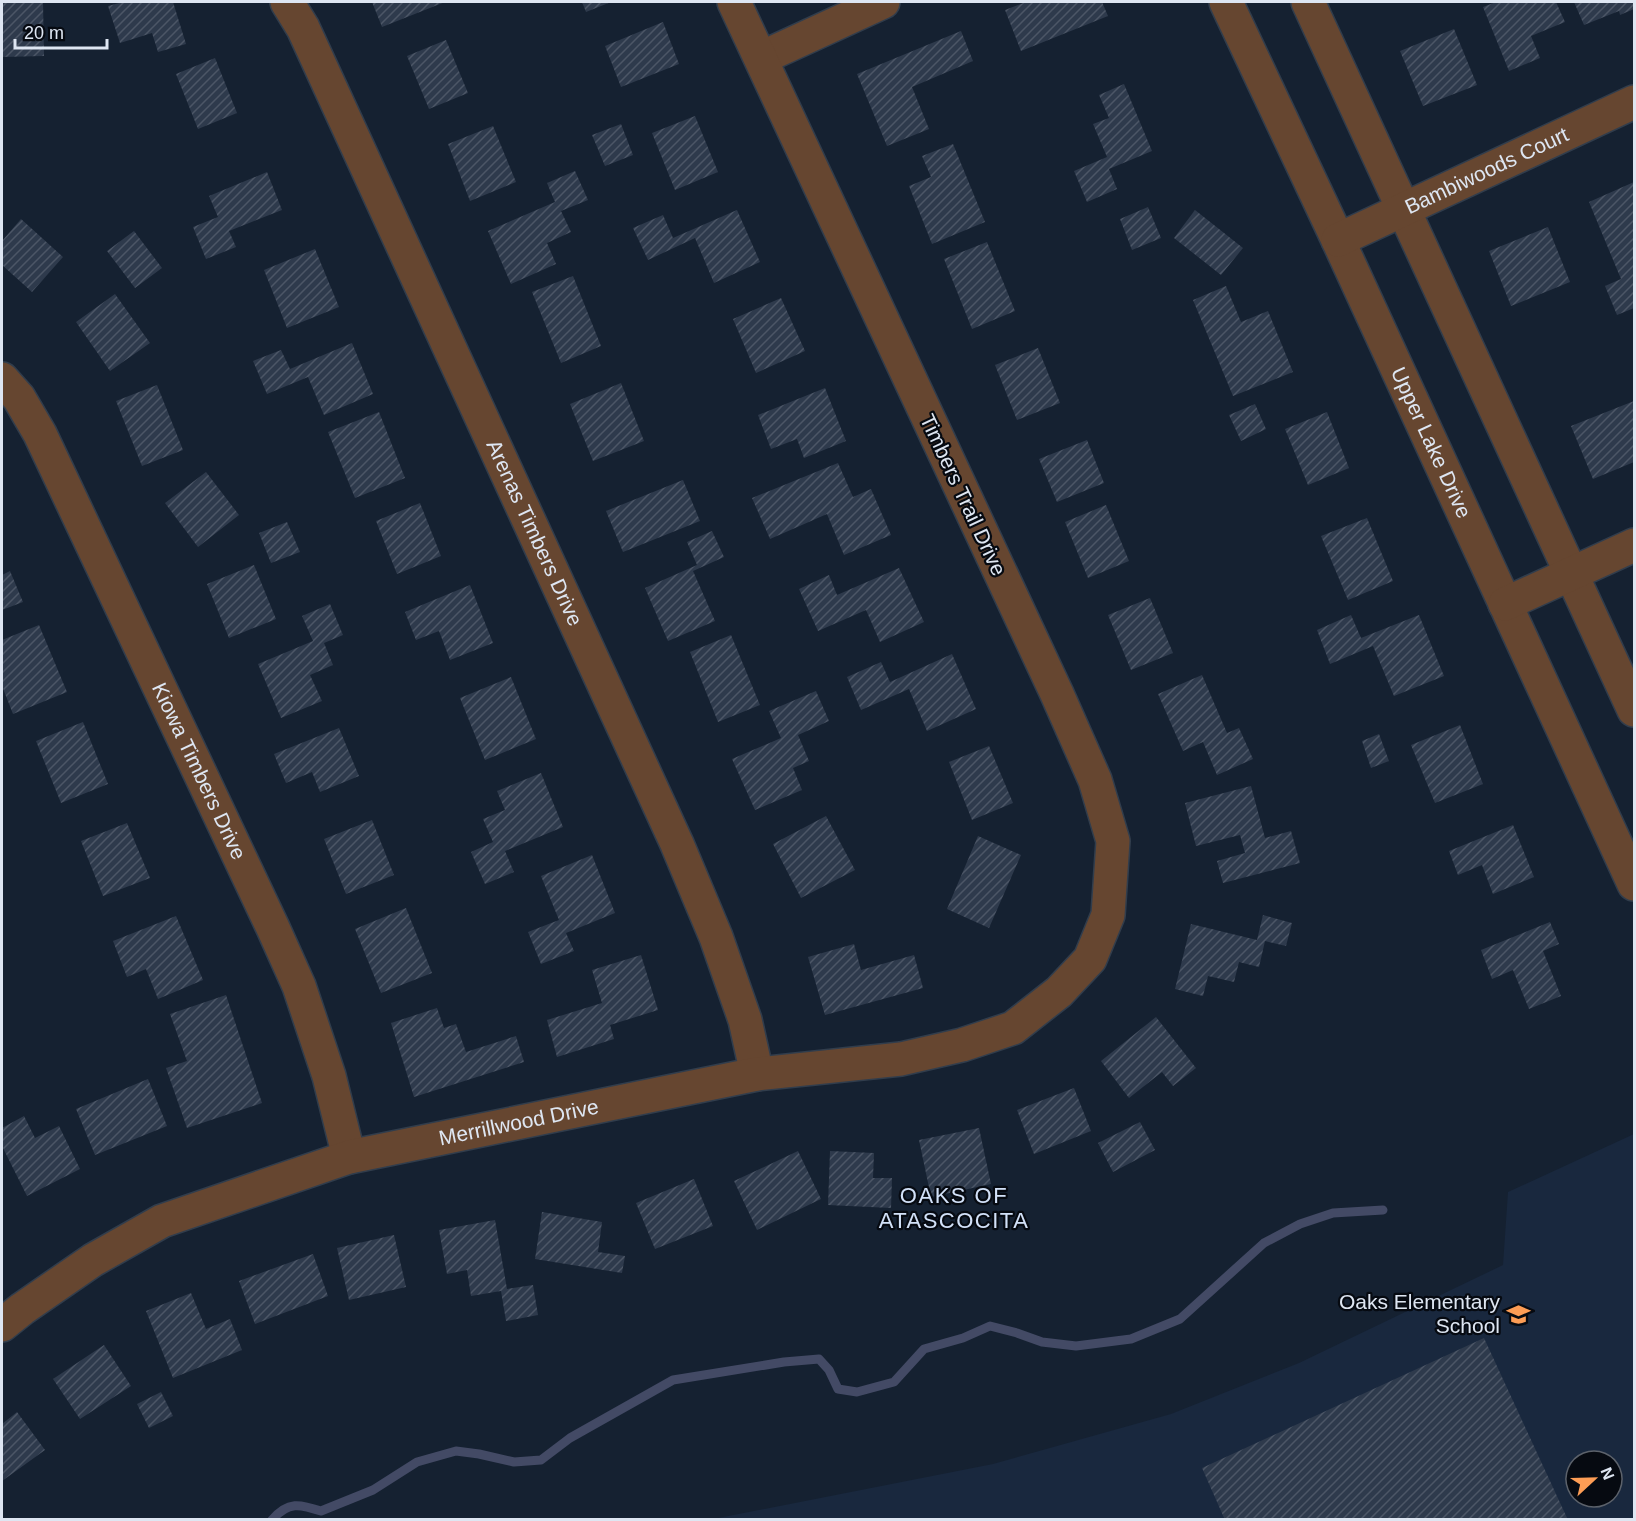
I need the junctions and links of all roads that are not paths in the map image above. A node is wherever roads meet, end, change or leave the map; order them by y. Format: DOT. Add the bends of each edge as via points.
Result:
graph roads {
  1 [pos="287,2"];
  2 [pos="734,2"];
  3 [pos="883,2"];
  4 [pos="1226,2"];
  5 [pos="1308,2"];
  6 [pos="761,58"];
  7 [pos="1635,102"];
  8 [pos="1403,209"];
  9 [pos="1338,240"];
  10 [pos="10,388"];
  11 [pos="1635,545"];
  12 [pos="1571,574"];
  13 [pos="1505,604"];
  14 [pos="1635,710"];
  15 [pos="1635,884"];
  16 [pos="1059,992"];
  17 [pos="757,1074"];
  18 [pos="349,1157"];
  19 [pos="2,1325"];
  1 -- 17 [label="street, Arenas Timbers Drive" via="303,28 677,844 716,937 741,1010"];
  2 -- 6 [label="street, Timbers Trail Drive"];
  3 -- 6 [label="street"];
  4 -- 9 [label="street, Upper Lake Drive"];
  5 -- 8 [label="street"];
  6 -- 16 [label="street, Timbers Trail Drive" via="1095,780 1113,841 1108,915 1090,959"];
  7 -- 8 [label="street, Bambiwoods Court"];
  8 -- 9 [label="street, Bambiwoods Court"];
  8 -- 12 [label="street"];
  9 -- 13 [label="street, Upper Lake Drive"];
  10 -- 18 [label="street, Kiowa Timbers Drive" via="40,434 299,986 329,1076"];
  11 -- 12 [label="street"];
  12 -- 13 [label="street"];
  12 -- 14 [label="street"];
  13 -- 15 [label="street, Upper Lake Drive"];
  16 -- 17 [label="street, Merrillwood Drive" via="1013,1028 962,1045 901,1059"];
  17 -- 18 [label="street, Merrillwood Drive"];
  18 -- 19 [label="street, Merrillwood Drive" via="162,1221 93,1260"];
}
